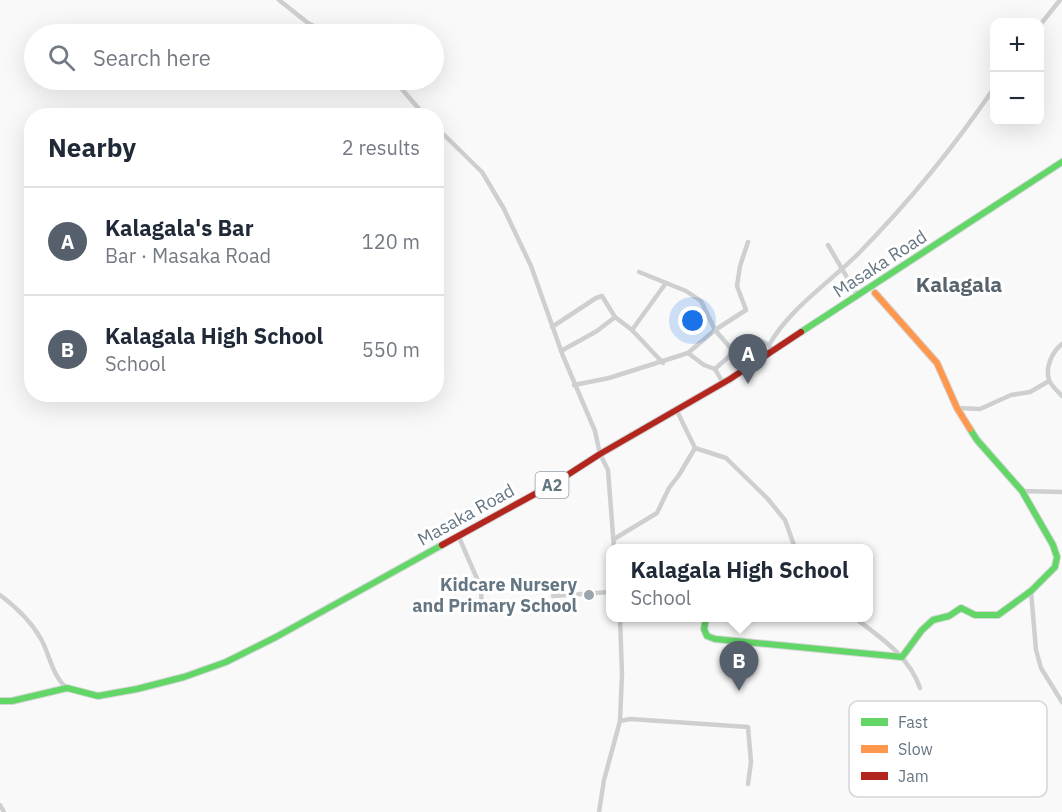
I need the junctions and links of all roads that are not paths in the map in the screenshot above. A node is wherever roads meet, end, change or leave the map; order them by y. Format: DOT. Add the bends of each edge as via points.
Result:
graph roads {
  1 [pos="279,0"];
  2 [pos="1060,0"];
  3 [pos="1044,20"];
  4 [pos="310,24"];
  5 [pos="402,90"];
  6 [pos="990,93"];
  7 [pos="417,108"];
  8 [pos="444,134"];
  9 [pos="1062,162"];
  10 [pos="748,242"];
  11 [pos="828,244"];
  12 [pos="843,268"];
  13 [pos="639,272"];
  14 [pos="666,283"];
  15 [pos="875,293"];
  16 [pos="858,296"];
  17 [pos="615,317"];
  18 [pos="552,327"];
  19 [pos="632,330"];
  20 [pos="715,330"];
  21 [pos="1062,344"];
  22 [pos="771,348"];
  23 [pos="561,351"];
  24 [pos="734,352"];
  25 [pos="688,353"];
  26 [pos="663,363"];
  27 [pos="715,369"];
  28 [pos="1049,381"];
  29 [pos="723,383"];
  30 [pos="574,385"];
  31 [pos="1062,396"];
  32 [pos="957,408"];
  33 [pos="677,411"];
  34 [pos="695,448"];
  35 [pos="600,454"];
  36 [pos="1022,491"];
  37 [pos="1062,492"];
  38 [pos="458,535"];
  39 [pos="614,539"];
  40 [pos="614,544"];
  41 [pos="793,544"];
  42 [pos="1031,591"];
  43 [pos="606,592"];
  44 [pos="0,595"];
  45 [pos="553,596"];
  46 [pos="482,612"];
  47 [pos="620,622"];
  48 [pos="705,622"];
  49 [pos="860,622"];
  50 [pos="903,657"];
  51 [pos="67,688"];
  52 [pos="920,688"];
  53 [pos="0,701"];
  54 [pos="1062,702"];
  55 [pos="620,721"];
  56 [pos="748,784"];
  57 [pos="0,805"];
  58 [pos="4,812"];
  59 [pos="599,812"];
  1 -- 4 [label="street"];
  2 -- 3 [label="street"];
  5 -- 7 [label="street"];
  6 -- 12 [label="street" via="895,215"];
  8 -- 18 [label="street" via="471,159 493,188 531,266"];
  9 -- 16 [label="main road, Masaka Road / A2"];
  10 -- 20 [label="street" via="737,286 746,310"];
  11 -- 12 [label="street"];
  12 -- 16 [label="street"];
  12 -- 22 [label="street" via="782,325"];
  13 -- 14 [label="street"];
  14 -- 19 [label="street"];
  14 -- 20 [label="street" via="701,301"];
  15 -- 32 [label="main road" via="937,363"];
  16 -- 22 [label="main road, Masaka Road / A2"];
  17 -- 18 [label="street" via="599,296"];
  17 -- 19 [label="street"];
  17 -- 23 [label="street"];
  18 -- 23 [label="street"];
  19 -- 26 [label="street"];
  20 -- 24 [label="street"];
  20 -- 25 [label="street"];
  21 -- 28 [label="street" via="1048,362"];
  22 -- 24 [label="street" via="758,339"];
  22 -- 29 [label="main road, Masaka Road / A2"];
  23 -- 30 [label="street"];
  24 -- 27 [label="street"];
  25 -- 26 [label="street"];
  25 -- 27 [label="street"];
  26 -- 30 [label="street"];
  27 -- 29 [label="street"];
  28 -- 31 [label="street"];
  28 -- 32 [label="street" via="1030,392 1011,395 980,409"];
  29 -- 33 [label="main road, Masaka Road / A2"];
  30 -- 35 [label="street" via="595,431"];
  32 -- 36 [label="main road" via="977,440"];
  33 -- 34 [label="street"];
  33 -- 35 [label="main road, Masaka Road / A2"];
  34 -- 39 [label="street" via="657,513"];
  34 -- 41 [label="street" via="726,458 767,498 784,520"];
  35 -- 38 [label="main road, Masaka Road / A2"];
  35 -- 39 [label="street" via="608,470"];
  36 -- 37 [label="street"];
  36 -- 42 [label="main road" via="1057,556 1054,567"];
  38 -- 46 [label="street" via="481,588"];
  38 -- 51 [label="main road, Masaka Road / A2" via="226,662 159,685 118,693 98,696"];
  39 -- 40 [label="street"];
  42 -- 50 [label="main road" via="998,615 975,615 961,608 933,620"];
  42 -- 54 [label="street" via="1041,668"];
  43 -- 45 [label="street"];
  44 -- 51 [label="street" via="34,626 59,682"];
  47 -- 55 [label="street"];
  48 -- 50 [label="main road" via="707,636 715,639"];
  49 -- 50 [label="street"];
  50 -- 52 [label="street"];
  51 -- 53 [label="main road, Masaka Road / A2"];
  55 -- 56 [label="street" via="748,727"];
  55 -- 59 [label="street"];
  57 -- 58 [label="street"];
}
